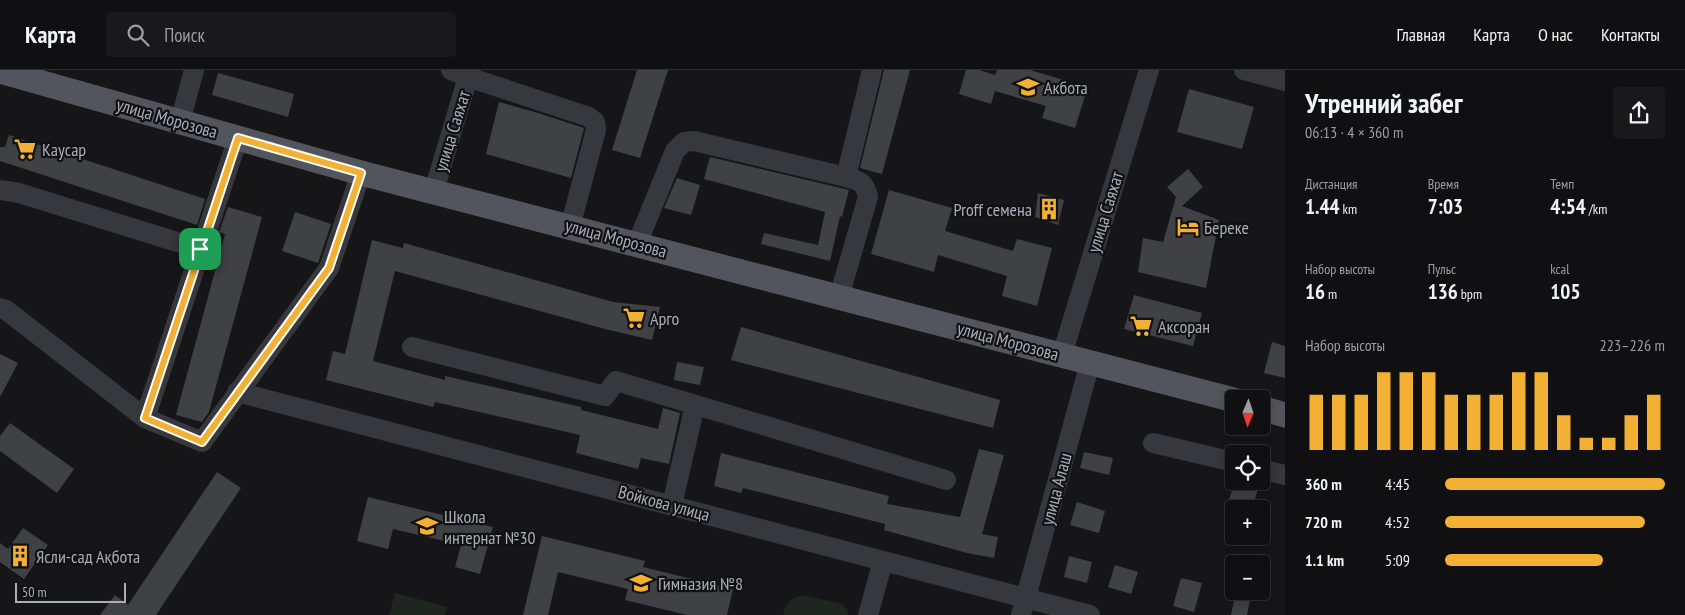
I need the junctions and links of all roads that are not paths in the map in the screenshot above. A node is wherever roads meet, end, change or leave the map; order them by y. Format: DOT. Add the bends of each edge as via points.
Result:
graph roads {
  1 [pos="194,70"];
  2 [pos="872,70"];
  3 [pos="1148,70"];
  4 [pos="1244,70"];
  5 [pos="0,71"];
  6 [pos="463,72"];
  7 [pos="1285,81"];
  8 [pos="180,122"];
  9 [pos="238,138"];
  10 [pos="361,173"];
  11 [pos="846,177"];
  12 [pos="0,190"];
  13 [pos="434,191"];
  14 [pos="570,227"];
  15 [pos="637,244"];
  16 [pos="200,249"];
  17 [pos="839,297"];
  18 [pos="0,308"];
  19 [pos="412,346"];
  20 [pos="1062,355"];
  21 [pos="1090,362"];
  22 [pos="237,392"];
  23 [pos="1225,398"];
  24 [pos="695,405"];
  25 [pos="1270,411"];
  26 [pos="1285,415"];
  27 [pos="145,418"];
  28 [pos="1153,443"];
  29 [pos="1225,460"];
  30 [pos="1270,471"];
  31 [pos="1285,475"];
  32 [pos="946,480"];
  33 [pos="672,505"];
  34 [pos="883,561"];
  35 [pos="1024,606"];
  36 [pos="868,615"];
  37 [pos="1090,615"];
  1 -- 8 [label="street"];
  2 -- 11 [label="street"];
  3 -- 20 [label="street, улица Саяхат"];
  4 -- 7 [label="street"];
  5 -- 8 [label="main road, улица Морозова"];
  6 -- 13 [label="street, улица Саяхат"];
  6 -- 14 [label="street" via="589,117 595,122 596,130"];
  8 -- 9 [label="main road, улица Морозова"];
  9 -- 10 [label="main road, улица Морозова"];
  9 -- 16 [label="street"];
  10 -- 13 [label="main road, улица Морозова"];
  10 -- 22 [label="street" via="329,268"];
  11 -- 15 [label="street" via="694,141 684,142 675,151"];
  11 -- 17 [label="street" via="866,187 868,197"];
  12 -- 16 [label="street" via="19,192"];
  13 -- 14 [label="main road, улица Морозова"];
  14 -- 15 [label="main road, улица Морозова"];
  15 -- 17 [label="main road, улица Морозова"];
  16 -- 27 [label="street"];
  17 -- 20 [label="main road, улица Морозова"];
  18 -- 27 [label="street"];
  19 -- 24 [label="street" via="605,396 616,382"];
  20 -- 21 [label="main road, улица Морозова"];
  21 -- 23 [label="main road, улица Морозова"];
  21 -- 35 [label="street, улица Алаш"];
  22 -- 27 [label="street" via="202,442"];
  22 -- 33 [label="street, Войкова улица"];
  24 -- 32 [label="street"];
  24 -- 33 [label="street"];
  25 -- 26 [label="main road"];
  28 -- 29 [label="street"];
  30 -- 31 [label="street"];
  33 -- 34 [label="street, Войкова улица"];
  34 -- 35 [label="street, Войкова улица"];
  34 -- 36 [label="street"];
  35 -- 37 [label="street, Войкова улица"];
}
